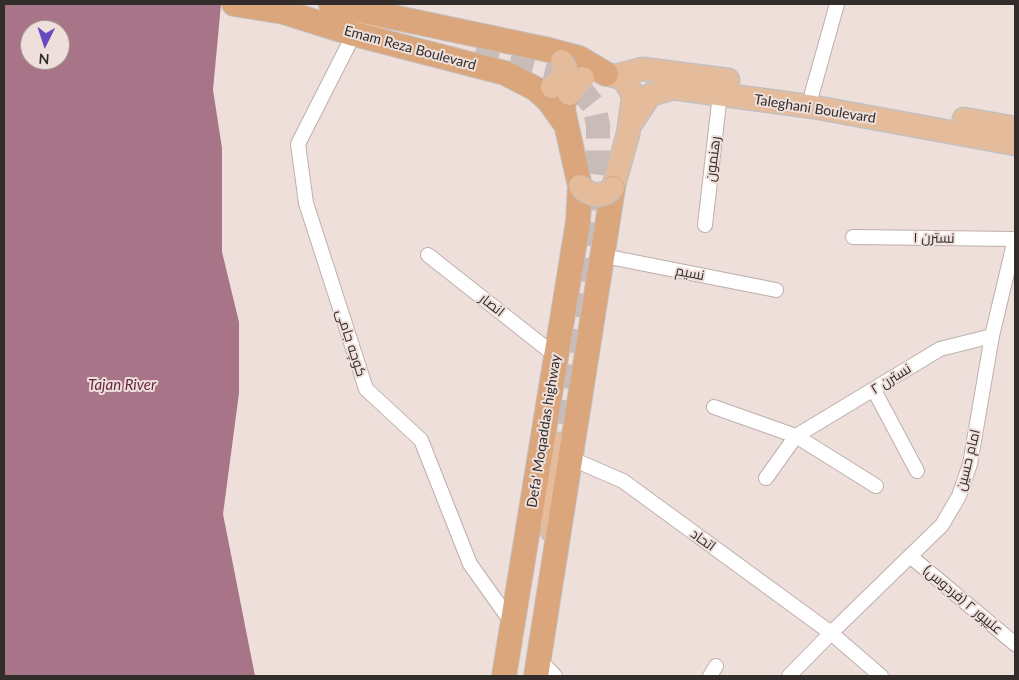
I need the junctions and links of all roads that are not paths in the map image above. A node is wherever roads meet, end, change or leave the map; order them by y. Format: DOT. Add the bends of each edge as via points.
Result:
graph roads {
  1 [pos="237,4"];
  2 [pos="329,4"];
  3 [pos="837,4"];
  4 [pos="364,31"];
  5 [pos="555,55"];
  6 [pos="611,75"];
  7 [pos="559,86"];
  8 [pos="812,93"];
  9 [pos="720,94"];
  10 [pos="564,122"];
  11 [pos="630,124"];
  12 [pos="1015,128"];
  13 [pos="1015,144"];
  14 [pos="595,202"];
  15 [pos="705,225"];
  16 [pos="852,237"];
  17 [pos="1015,239"];
  18 [pos="428,255"];
  19 [pos="604,256"];
  20 [pos="1009,286"];
  21 [pos="776,290"];
  22 [pos="992,336"];
  23 [pos="556,356"];
  24 [pos="874,390"];
  25 [pos="714,406"];
  26 [pos="796,436"];
  27 [pos="565,451"];
  28 [pos="917,471"];
  29 [pos="766,478"];
  30 [pos="876,486"];
  31 [pos="910,556"];
  32 [pos="512,623"];
  33 [pos="831,632"];
  34 [pos="1015,644"];
  35 [pos="537,668"];
  36 [pos="504,676"];
  37 [pos="555,676"];
  38 [pos="789,676"];
  39 [pos="880,676"];
  1 -- 4 [label="highway, Emam Reza Boulevard"];
  2 -- 4 [label="main road"];
  2 -- 5 [label="highway, Emam Reza Boulevard"];
  3 -- 8 [label="street"];
  4 -- 7 [label="highway, Emam Reza Boulevard"];
  4 -- 32 [label="street, کوچه جامی" via="298,144 306,203 366,389 421,440 470,564"];
  5 -- 6 [label="highway, Emam Reza Boulevard" via="579,58"];
  5 -- 7 [label="main road, bridge" via="565,69"];
  6 -- 7 [label="main road, Taleghani Boulevard"];
  6 -- 8 [label="main road, Taleghani Boulevard" via="642,69 671,71"];
  6 -- 11 [label="main road" via="626,82 632,95"];
  7 -- 10 [label="highway"];
  7 -- 10 [label="highway, Emam Reza Boulevard" via="549,101"];
  8 -- 12 [label="main road, Taleghani Boulevard"];
  9 -- 11 [label="main road, Taleghani Boulevard" via="673,88 650,95"];
  9 -- 13 [label="main road, Taleghani Boulevard" via="814,107"];
  9 -- 15 [label="street, رهنمون"];
  10 -- 14 [label="highway"];
  11 -- 14 [label="main road"];
  14 -- 19 [label="highway"];
  14 -- 23 [label="highway, Defa' Moqaddas highway"];
  16 -- 17 [label="street, نسترن ۱"];
  17 -- 20 [label="street, امام حسین"];
  18 -- 23 [label="street, انصار"];
  19 -- 21 [label="street, نسیم"];
  19 -- 27 [label="highway"];
  20 -- 22 [label="street, امام حسین"];
  22 -- 24 [label="street, نسترن ۲" via="940,349"];
  22 -- 31 [label="street, امام حسین" via="970,464 959,496 942,525"];
  23 -- 32 [label="highway, Defa' Moqaddas highway"];
  24 -- 26 [label="street, نسترن ۲"];
  24 -- 28 [label="street"];
  25 -- 26 [label="street"];
  26 -- 29 [label="street"];
  26 -- 30 [label="street"];
  27 -- 33 [label="street, اتحاد" via="622,481"];
  27 -- 35 [label="highway" via="553,567"];
  31 -- 33 [label="street, امام حسین"];
  31 -- 34 [label="street, علیپور ۲ (فردوس)"];
  32 -- 36 [label="highway, Defa' Moqaddas highway"];
  33 -- 38 [label="street, امام حسین"];
  33 -- 39 [label="street, اتحاد"];
  35 -- 37 [label="street"];
}
